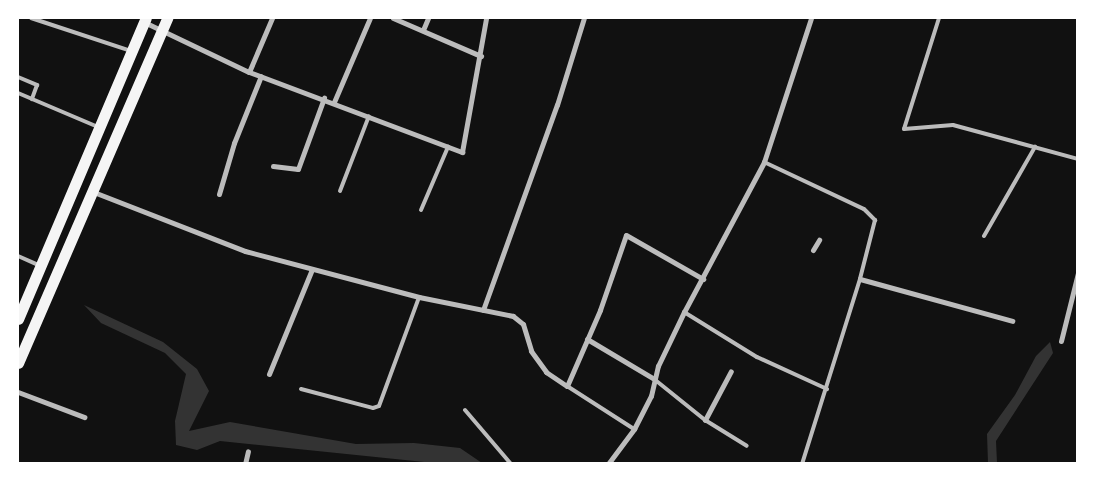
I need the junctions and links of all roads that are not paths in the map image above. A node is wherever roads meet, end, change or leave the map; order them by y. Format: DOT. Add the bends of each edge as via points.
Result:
graph roads {
  1 [pos="31,18"];
  2 [pos="167,18"];
  3 [pos="272,18"];
  4 [pos="370,18"];
  5 [pos="393,18"];
  6 [pos="428,18"];
  7 [pos="486,18"];
  8 [pos="584,18"];
  9 [pos="811,18"];
  10 [pos="939,18"];
  11 [pos="145,20"];
  12 [pos="162,30"];
  13 [pos="423,30"];
  14 [pos="131,51"];
  15 [pos="481,56"];
  16 [pos="249,72"];
  17 [pos="261,76"];
  18 [pos="18,77"];
  19 [pos="18,93"];
  20 [pos="324,98"];
  21 [pos="32,99"];
  22 [pos="334,102"];
  23 [pos="369,116"];
  24 [pos="98,127"];
  25 [pos="448,147"];
  26 [pos="1035,147"];
  27 [pos="1078,159"];
  28 [pos="764,162"];
  29 [pos="273,166"];
  30 [pos="90,190"];
  31 [pos="340,191"];
  32 [pos="220,194"];
  33 [pos="421,210"];
  34 [pos="60,217"];
  35 [pos="76,225"];
  36 [pos="984,236"];
  37 [pos="819,240"];
  38 [pos="814,250"];
  39 [pos="18,256"];
  40 [pos="40,266"];
  41 [pos="312,269"];
  42 [pos="1078,273"];
  43 [pos="703,279"];
  44 [pos="860,279"];
  45 [pos="419,297"];
  46 [pos="483,310"];
  47 [pos="684,312"];
  48 [pos="18,319"];
  49 [pos="1012,321"];
  50 [pos="587,339"];
  51 [pos="1061,341"];
  52 [pos="18,363"];
  53 [pos="731,371"];
  54 [pos="269,374"];
  55 [pos="654,379"];
  56 [pos="567,386"];
  57 [pos="301,389"];
  58 [pos="827,389"];
  59 [pos="18,392"];
  60 [pos="465,410"];
  61 [pos="84,417"];
  62 [pos="705,420"];
  63 [pos="634,429"];
  64 [pos="747,446"];
  65 [pos="248,451"];
  66 [pos="245,464"];
  67 [pos="511,464"];
  68 [pos="608,464"];
  69 [pos="802,464"];
  1 -- 14 [label="lane"];
  2 -- 12 [label="main road"];
  3 -- 16 [label="street"];
  4 -- 22 [label="street"];
  5 -- 13 [label="street"];
  6 -- 13 [label="street"];
  7 -- 15 [label="street"];
  8 -- 46 [label="street"];
  9 -- 28 [label="street"];
  10 -- 26 [label="lane" via="904,129 954,125"];
  11 -- 12 [label="street"];
  11 -- 14 [label="main road"];
  12 -- 16 [label="street"];
  12 -- 30 [label="main road"];
  13 -- 15 [label="street"];
  14 -- 24 [label="main road"];
  15 -- 25 [label="street" via="462,152"];
  16 -- 17 [label="street"];
  17 -- 20 [label="street"];
  17 -- 32 [label="street" via="234,143"];
  18 -- 21 [label="lane" via="37,85"];
  19 -- 21 [label="lane"];
  20 -- 22 [label="street"];
  20 -- 29 [label="street" via="298,169"];
  21 -- 24 [label="lane"];
  22 -- 23 [label="street"];
  23 -- 25 [label="street"];
  23 -- 31 [label="lane"];
  24 -- 34 [label="main road"];
  25 -- 33 [label="lane"];
  26 -- 27 [label="lane"];
  26 -- 36 [label="lane"];
  28 -- 43 [label="street"];
  28 -- 44 [label="lane" via="871,214 875,220"];
  30 -- 35 [label="main road"];
  30 -- 41 [label="street" via="245,250"];
  34 -- 35 [label="main road"];
  34 -- 40 [label="main road"];
  35 -- 52 [label="main road"];
  37 -- 38 [label="street"];
  39 -- 40 [label="lane"];
  40 -- 48 [label="main road"];
  41 -- 45 [label="street"];
  41 -- 54 [label="street"];
  42 -- 51 [label="street"];
  43 -- 47 [label="street"];
  43 -- 50 [label="street" via="626,234"];
  44 -- 49 [label="street"];
  44 -- 58 [label="lane"];
  45 -- 46 [label="street"];
  45 -- 57 [label="lane" via="379,406 373,408"];
  46 -- 56 [label="street" via="513,316 523,324 531,351 546,372"];
  47 -- 55 [label="street"];
  47 -- 58 [label="lane" via="757,357"];
  50 -- 55 [label="street"];
  50 -- 56 [label="street"];
  53 -- 62 [label="street"];
  55 -- 62 [label="lane"];
  55 -- 63 [label="street" via="651,396"];
  56 -- 63 [label="lane"];
  58 -- 69 [label="lane"];
  59 -- 61 [label="street"];
  60 -- 67 [label="lane"];
  62 -- 64 [label="lane"];
  63 -- 68 [label="street"];
  65 -- 66 [label="street"];
}
